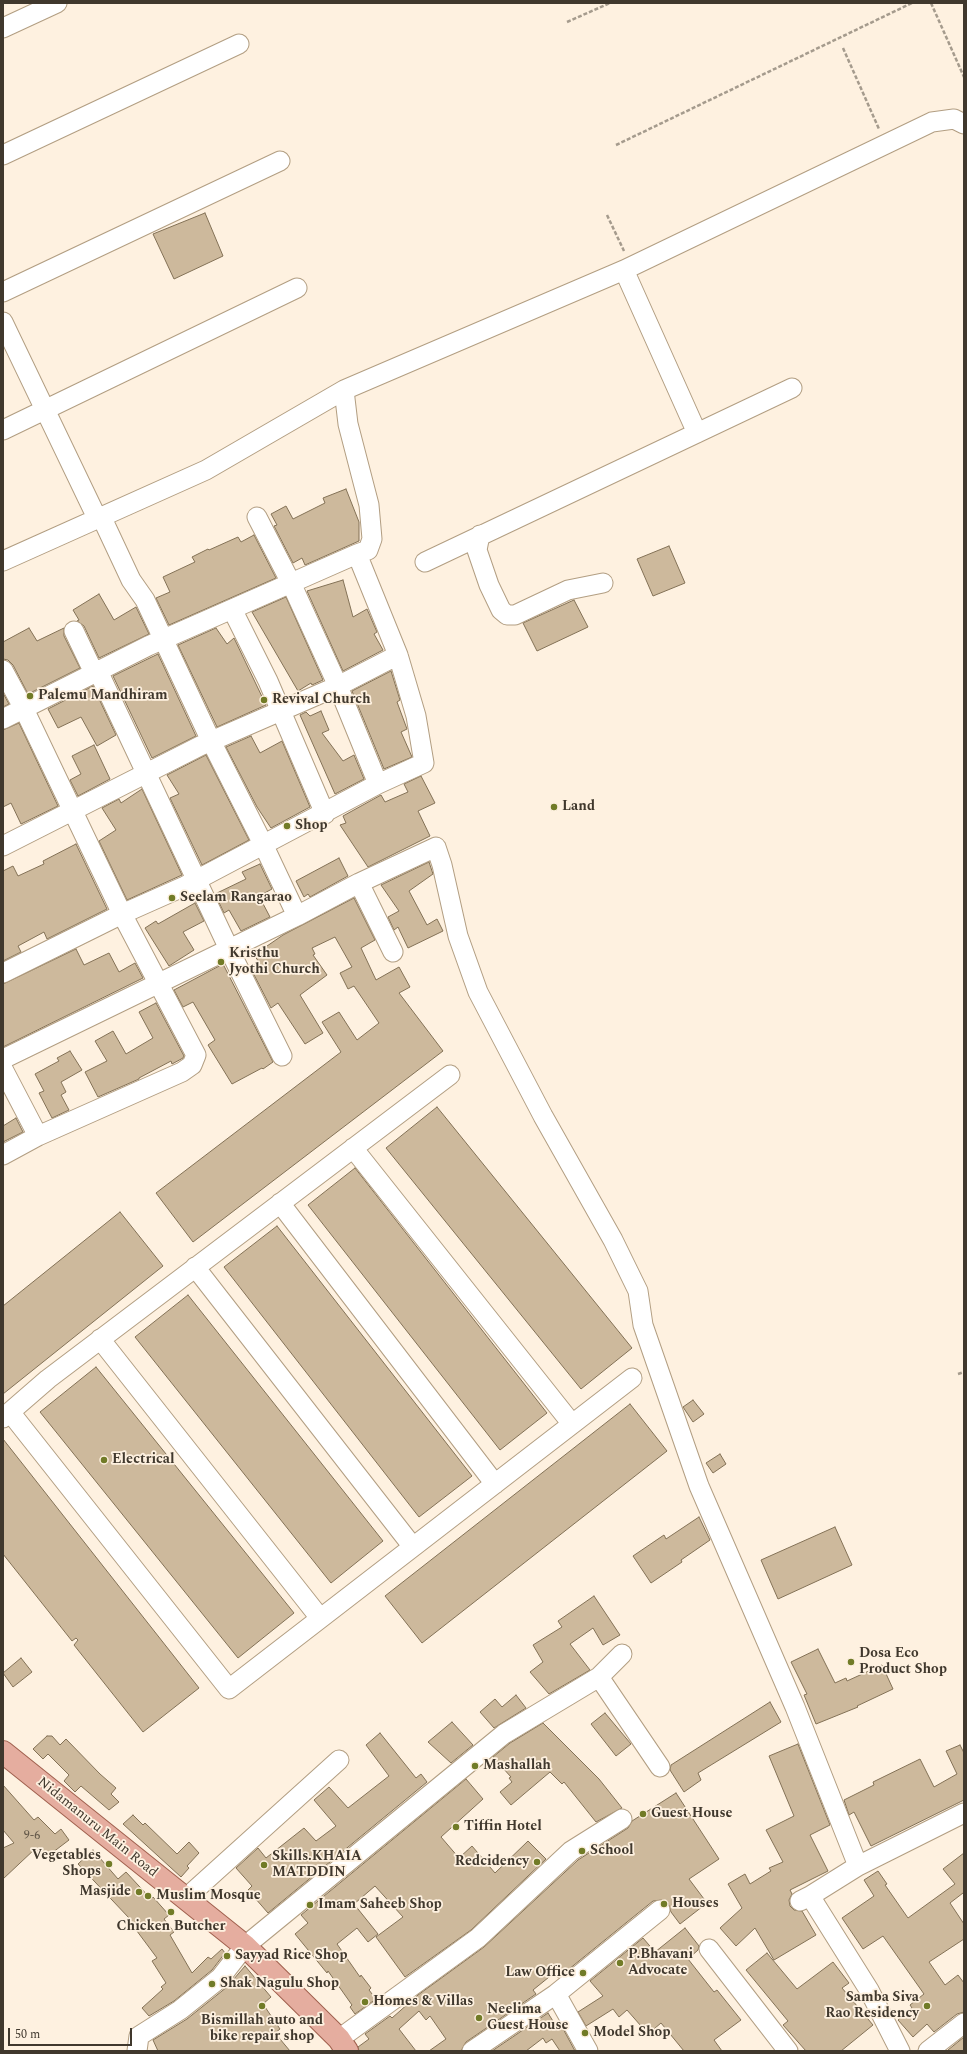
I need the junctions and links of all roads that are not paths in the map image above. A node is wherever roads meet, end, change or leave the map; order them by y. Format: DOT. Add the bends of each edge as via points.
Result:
graph roads {
  1 [pos="57,3"];
  2 [pos="3,28"];
  3 [pos="239,44"];
  4 [pos="964,124"];
  5 [pos="3,155"];
  6 [pos="280,161"];
  7 [pos="628,268"];
  8 [pos="297,288"];
  9 [pos="3,292"];
  10 [pos="3,322"];
  11 [pos="792,388"];
  12 [pos="344,390"];
  13 [pos="44,410"];
  14 [pos="3,430"];
  15 [pos="697,433"];
  16 [pos="99,517"];
  17 [pos="257,517"];
  18 [pos="480,535"];
  19 [pos="358,554"];
  20 [pos="3,561"];
  21 [pos="424,562"];
  22 [pos="603,583"];
  23 [pos="291,584"];
  24 [pos="232,609"];
  25 [pos="74,631"];
  26 [pos="162,640"];
  27 [pos="398,656"];
  28 [pos="3,670"];
  29 [pos="96,672"];
  30 [pos="338,686"];
  31 [pos="24,709"];
  32 [pos="280,711"];
  33 [pos="3,719"];
  34 [pos="211,741"];
  35 [pos="146,774"];
  36 [pos="378,784"];
  37 [pos="73,811"];
  38 [pos="324,814"];
  39 [pos="263,844"];
  40 [pos="3,846"];
  41 [pos="195,879"];
  42 [pos="359,882"];
  43 [pos="122,914"];
  44 [pos="297,916"];
  45 [pos="228,949"];
  46 [pos="393,952"];
  47 [pos="3,973"];
  48 [pos="159,983"];
  49 [pos="282,1056"];
  50 [pos="3,1059"];
  51 [pos="3,1069"];
  52 [pos="450,1075"];
  53 [pos="38,1136"];
  54 [pos="353,1148"];
  55 [pos="3,1155"];
  56 [pos="280,1203"];
  57 [pos="195,1267"];
  58 [pos="100,1340"];
  59 [pos="632,1378"];
  60 [pos="6,1415"];
  61 [pos="572,1424"];
  62 [pos="495,1484"];
  63 [pos="413,1547"];
  64 [pos="320,1618"];
  65 [pos="622,1654"];
  66 [pos="599,1677"];
  67 [pos="3,1752"];
  68 [pos="339,1760"];
  69 [pos="660,1767"];
  70 [pos="964,1812"];
  71 [pos="622,1819"];
  72 [pos="858,1866"];
  73 [pos="185,1899"];
  74 [pos="660,1910"];
  75 [pos="245,1946"];
  76 [pos="709,1950"];
  77 [pos="556,1994"];
  78 [pos="964,2023"];
  79 [pos="343,2045"];
  80 [pos="137,2051"];
  81 [pos="472,2051"];
  82 [pos="588,2051"];
  83 [pos="788,2051"];
  84 [pos="900,2051"];
  85 [pos="928,2051"];
  1 -- 2 [label="street"];
  3 -- 5 [label="street"];
  4 -- 7 [label="street" via="954,118 932,122"];
  6 -- 9 [label="street"];
  7 -- 12 [label="street"];
  7 -- 15 [label="street"];
  8 -- 13 [label="street"];
  10 -- 13 [label="street"];
  11 -- 15 [label="street"];
  12 -- 16 [label="street" via="206,470"];
  12 -- 19 [label="street" via="348,424 369,505 372,539 368,550"];
  13 -- 14 [label="street"];
  13 -- 16 [label="street"];
  15 -- 18 [label="street"];
  16 -- 20 [label="street"];
  16 -- 26 [label="street" via="130,580 145,600"];
  17 -- 23 [label="street"];
  18 -- 21 [label="street"];
  18 -- 22 [label="street" via="477,550 489,585 501,610 507,615 515,615 568,590"];
  19 -- 23 [label="street"];
  19 -- 27 [label="street"];
  23 -- 24 [label="street"];
  23 -- 30 [label="street"];
  24 -- 26 [label="street"];
  24 -- 32 [label="street"];
  25 -- 29 [label="street"];
  26 -- 29 [label="street"];
  26 -- 34 [label="street" via="173,657"];
  27 -- 30 [label="street"];
  27 -- 36 [label="street" via="416,716 424,763"];
  28 -- 31 [label="street"];
  29 -- 31 [label="street"];
  29 -- 35 [label="street"];
  30 -- 32 [label="street"];
  30 -- 36 [label="street"];
  31 -- 33 [label="street"];
  31 -- 37 [label="street"];
  32 -- 34 [label="street"];
  32 -- 38 [label="street"];
  34 -- 35 [label="street"];
  34 -- 39 [label="street"];
  35 -- 37 [label="street"];
  35 -- 41 [label="street"];
  36 -- 38 [label="street"];
  37 -- 40 [label="street"];
  37 -- 43 [label="street"];
  38 -- 39 [label="street"];
  39 -- 41 [label="street"];
  39 -- 44 [label="street"];
  41 -- 43 [label="street"];
  41 -- 45 [label="street"];
  42 -- 44 [label="street"];
  42 -- 46 [label="street"];
  42 -- 72 [label="street" via="436,847 458,936 478,992 543,1116 613,1240 638,1291 643,1325 699,1486 795,1707"];
  43 -- 47 [label="street"];
  43 -- 48 [label="street"];
  44 -- 45 [label="street"];
  45 -- 48 [label="street"];
  45 -- 49 [label="street"];
  48 -- 50 [label="street"];
  48 -- 53 [label="street" via="196,1055 192,1066"];
  51 -- 53 [label="street"];
  52 -- 54 [label="street"];
  53 -- 55 [label="street"];
  54 -- 56 [label="street"];
  54 -- 61 [label="street"];
  56 -- 57 [label="street"];
  56 -- 62 [label="street"];
  57 -- 58 [label="street"];
  57 -- 63 [label="street"];
  58 -- 60 [label="street"];
  58 -- 64 [label="street"];
  59 -- 61 [label="street"];
  60 -- 64 [label="street" via="229,1689"];
  61 -- 62 [label="street"];
  62 -- 63 [label="street"];
  63 -- 64 [label="street"];
  65 -- 66 [label="street"];
  66 -- 69 [label="street"];
  66 -- 75 [label="street" via="504,1734"];
  67 -- 73 [label="main road, Nidamanuru Main Road"];
  68 -- 73 [label="street"];
  70 -- 72 [label="street"];
  71 -- 79 [label="street" via="571,1851 478,1938"];
  72 -- 84 [label="street" via="805,1899 869,1990"];
  73 -- 75 [label="main road, Nidamanuru Main Road"];
  74 -- 77 [label="street"];
  75 -- 79 [label="main road, Nidamanuru Main Road"];
  75 -- 80 [label="street" via="220,1978 180,2010 139,2036"];
  76 -- 83 [label="street"];
  77 -- 81 [label="street"];
  77 -- 82 [label="street"];
  78 -- 85 [label="street"];
}
